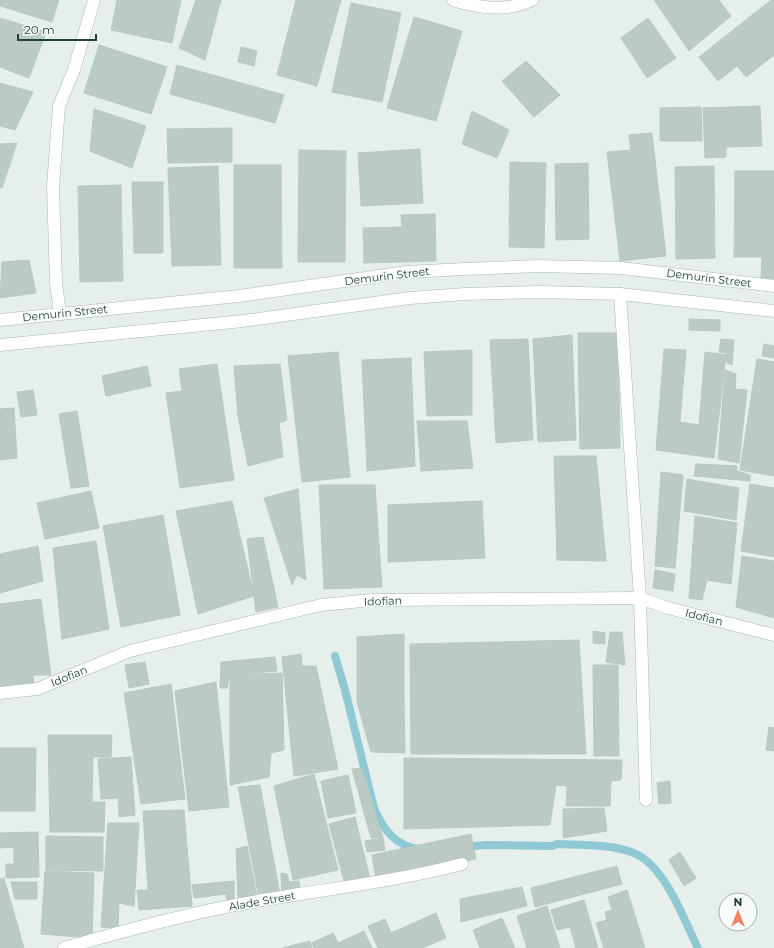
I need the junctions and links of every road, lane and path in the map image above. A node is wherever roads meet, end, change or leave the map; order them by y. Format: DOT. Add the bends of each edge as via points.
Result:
graph roads {
  1 [pos="94,0"];
  2 [pos="453,0"];
  3 [pos="532,0"];
  4 [pos="774,286"];
  5 [pos="620,294"];
  6 [pos="774,311"];
  7 [pos="60,313"];
  8 [pos="0,320"];
  9 [pos="0,345"];
  10 [pos="640,598"];
  11 [pos="774,635"];
  12 [pos="0,693"];
  13 [pos="646,800"];
  14 [pos="462,864"];
  15 [pos="64,948"];
  1 -- 7 [label="street" via="74,70 59,106 52,186 56,283"];
  2 -- 3 [label="street" via="502,8"];
  4 -- 7 [label="street, Demurin Street" via="621,268 538,266 408,272 240,296"];
  5 -- 6 [label="street"];
  5 -- 9 [label="street" via="538,292 410,298 242,321"];
  5 -- 10 [label="street"];
  7 -- 8 [label="street, Demurin Street"];
  10 -- 11 [label="street, Idofian" via="668,608"];
  10 -- 12 [label="street, Idofian" via="372,600 321,606 130,651 37,689"];
  10 -- 13 [label="street"];
  14 -- 15 [label="street, Alade Street" via="420,875 240,904 147,924"];
}
